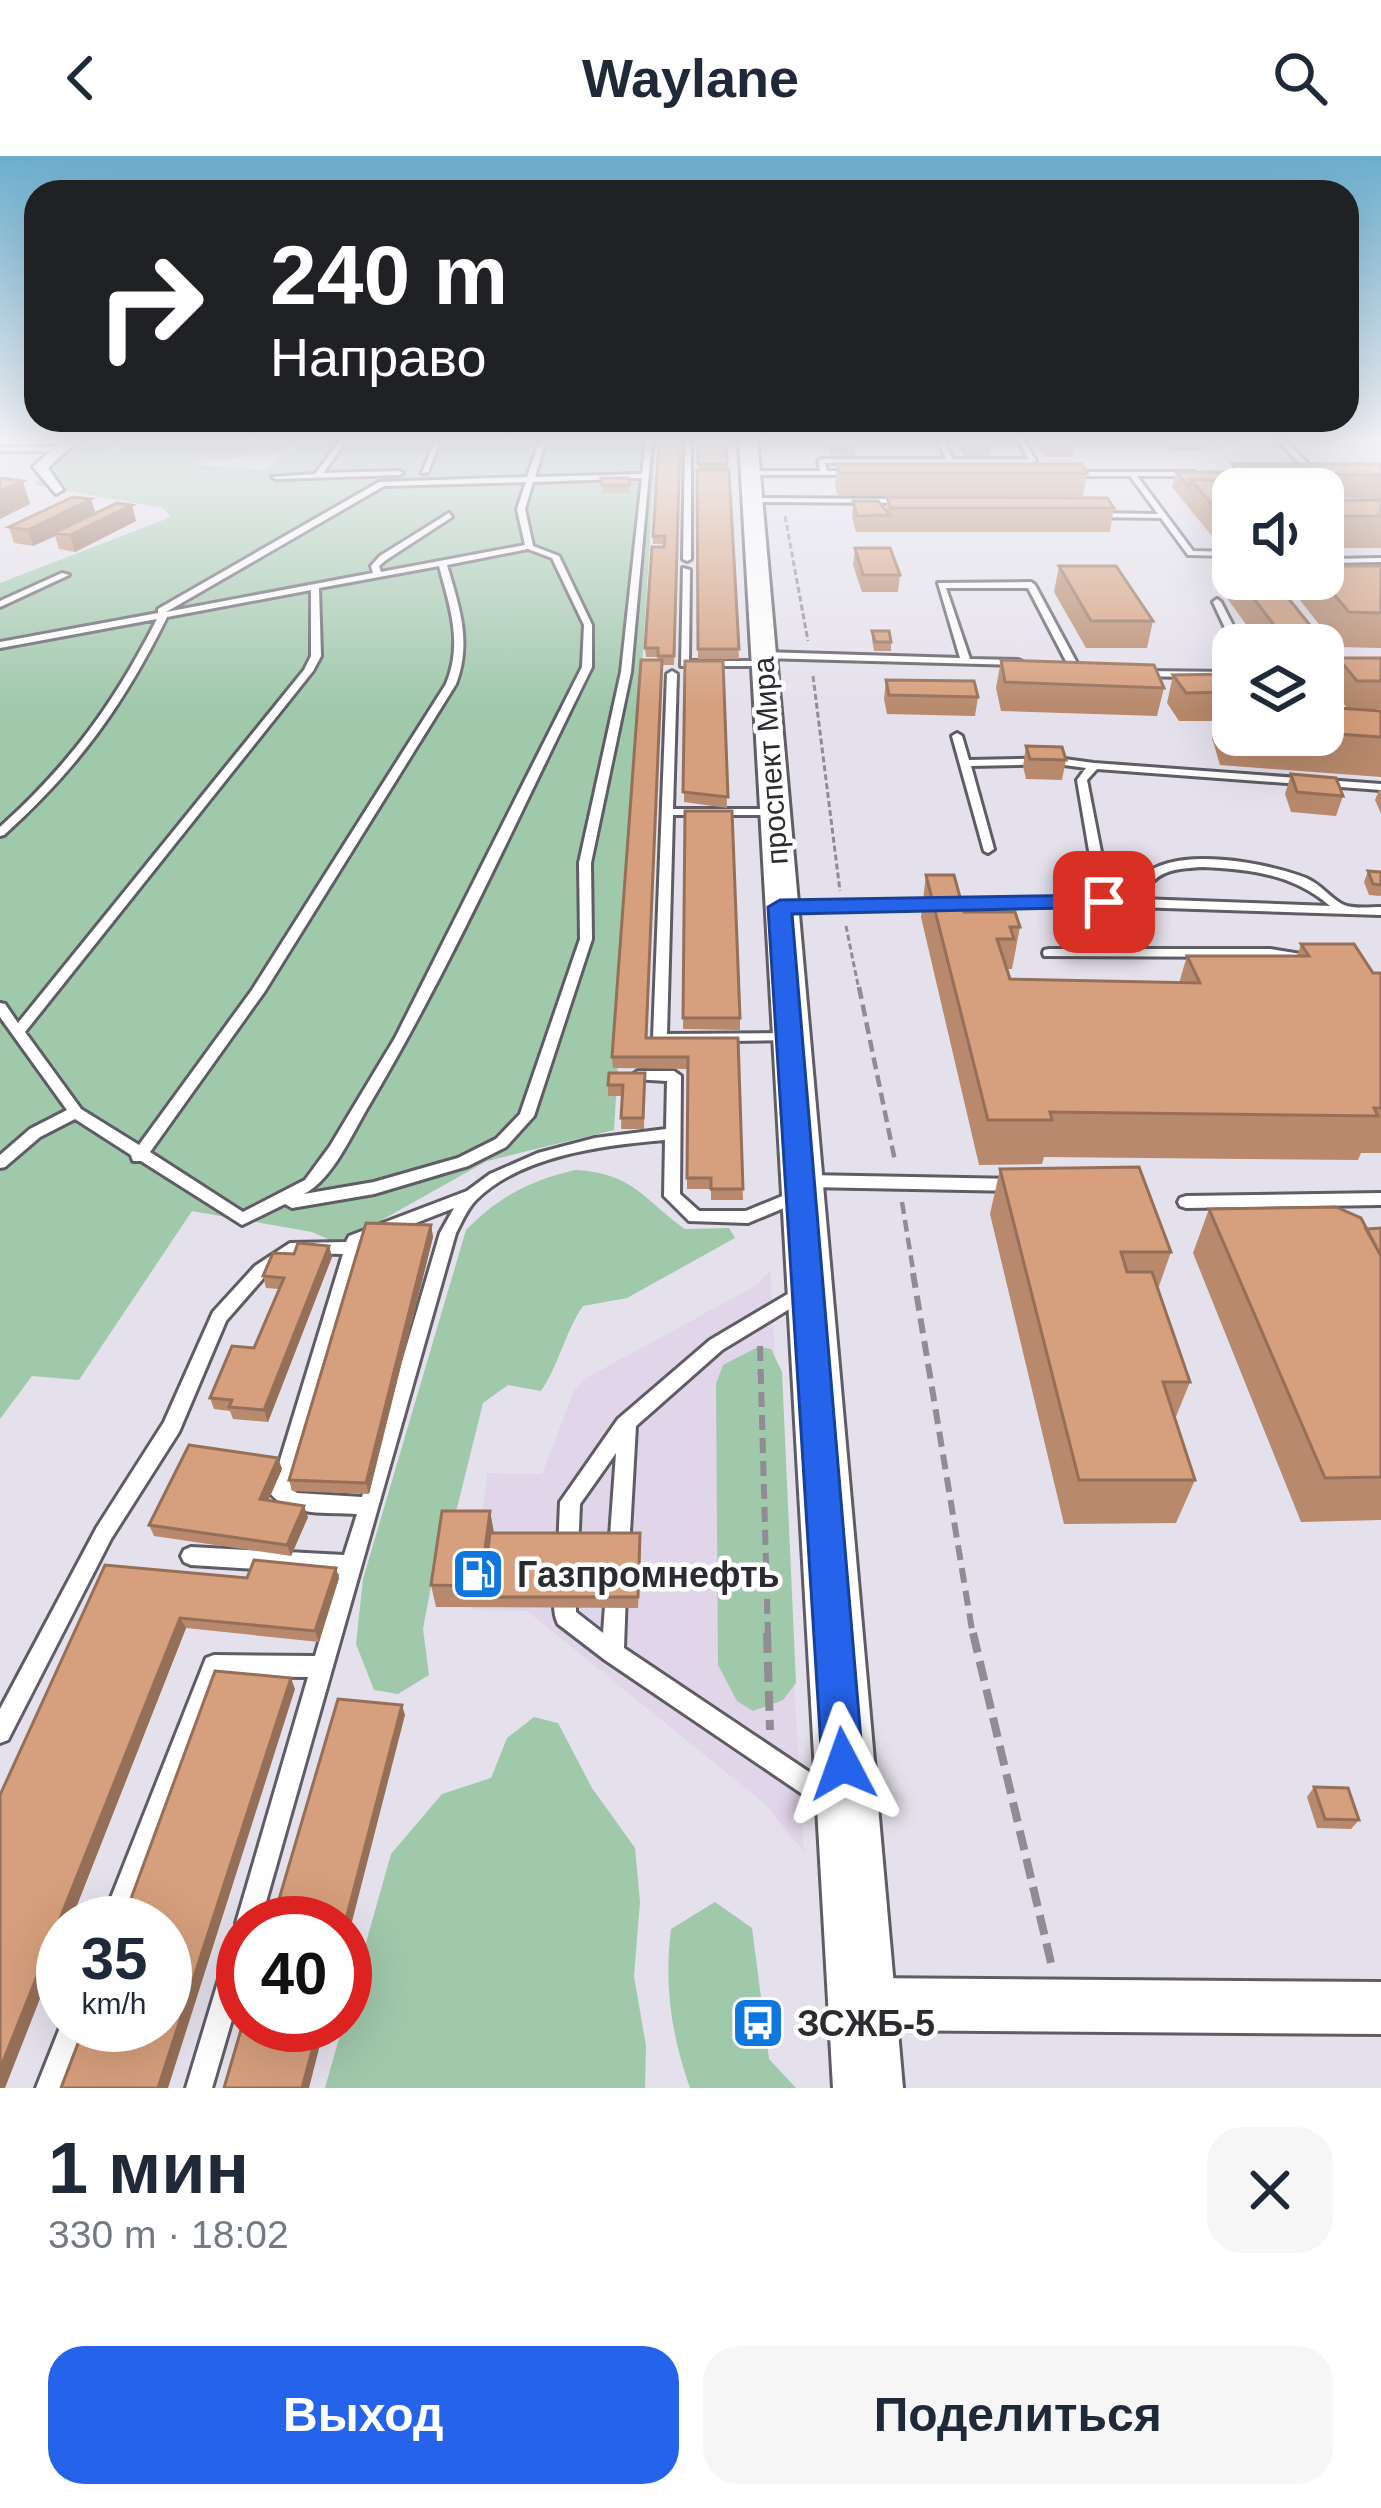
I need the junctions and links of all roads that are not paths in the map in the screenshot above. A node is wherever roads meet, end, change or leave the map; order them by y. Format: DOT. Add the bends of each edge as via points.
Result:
graph roads {
  1 [pos="301,530"];
  2 [pos="426,530"];
  3 [pos="525,530"];
  4 [pos="640,530"];
  5 [pos="687,530"];
  6 [pos="751,530"];
  7 [pos="1173,530"];
  8 [pos="529,547"];
  9 [pos="1212,554"];
  10 [pos="1381,560"];
  11 [pos="1344,561"];
  12 [pos="442,563"];
  13 [pos="65,574"];
  14 [pos="378,575"];
  15 [pos="315,587"];
  16 [pos="1217,602"];
  17 [pos="0,604"];
  18 [pos="164,614"];
  19 [pos="1295,615"];
  20 [pos="149,617"];
  21 [pos="1228,624"];
  22 [pos="1302,624"];
  23 [pos="0,645"];
  24 [pos="763,660"];
  25 [pos="966,661"];
  26 [pos="1030,663"];
  27 [pos="1051,664"];
  28 [pos="1381,664"];
  29 [pos="1072,665"];
  30 [pos="1344,667"];
  31 [pos="1095,668"];
  32 [pos="1118,671"];
  33 [pos="672,674"];
  34 [pos="1212,674"];
  35 [pos="957,736"];
  36 [pos="964,764"];
  37 [pos="1094,766"];
  38 [pos="1381,787"];
  39 [pos="668,812"];
  40 [pos="773,812"];
  41 [pos="0,833"];
  42 [pos="988,849"];
  43 [pos="1104,902"];
  44 [pos="1132,902"];
  45 [pos="780,907"];
  46 [pos="1340,908"];
  47 [pos="1381,911"];
  48 [pos="1049,953"];
  49 [pos="1331,963"];
  50 [pos="0,1007"];
  51 [pos="18,1032"];
  52 [pos="788,1036"];
  53 [pos="638,1076"];
  54 [pos="76,1112"];
  55 [pos="672,1134"];
  56 [pos="138,1157"];
  57 [pos="0,1163"];
  58 [pos="1034,1186"];
  59 [pos="799,1188"];
  60 [pos="471,1195"];
  61 [pos="1381,1199"];
  62 [pos="1186,1202"];
  63 [pos="278,1205"];
  64 [pos="353,1248"];
  65 [pos="806,1291"];
  66 [pos="627,1423"];
  67 [pos="369,1506"];
  68 [pos="191,1556"];
  69 [pos="352,1565"];
  70 [pos="613,1653"];
  71 [pos="322,1667"];
  72 [pos="0,1732"];
  73 [pos="847,1811"];
  74 [pos="124,1896"];
  75 [pos="256,1896"];
  76 [pos="862,2004"];
  77 [pos="1381,2008"];
  78 [pos="216,2033"];
  79 [pos="63,2052"];
  80 [pos="49,2088"];
  81 [pos="200,2088"];
  82 [pos="868,2088"];
  1 -- 20 [label="lane"];
  2 -- 14 [label="lane" via="383,558"];
  3 -- 8 [label="lane"];
  4 -- 63 [label="lane" via="626,672 585,863 586,939 527,1116 501,1143 463,1162"];
  5 -- 24 [label="lane" via="685,664"];
  6 -- 24 [label="street, проспект Мира"];
  7 -- 9 [label="lane" via="1190,554"];
  8 -- 12 [label="lane"];
  8 -- 63 [label="lane" via="555,556 588,625 587,667 402,1039 310,1184"];
  10 -- 11 [label="lane"];
  12 -- 14 [label="lane"];
  12 -- 56 [label="lane" via="462,638 451,684 258,991"];
  13 -- 17 [label="lane"];
  14 -- 15 [label="lane"];
  15 -- 18 [label="lane"];
  15 -- 51 [label="lane" via="316,656 308,671"];
  16 -- 21 [label="lane"];
  18 -- 20 [label="lane"];
  18 -- 41 [label="lane" via="101,731"];
  19 -- 22 [label="lane"];
  20 -- 23 [label="lane"];
  24 -- 25 [label="lane"];
  24 -- 40 [label="street, проспект Мира"];
  25 -- 26 [label="lane"];
  25 -- 29 [label="lane" via="941,585 1031,585"];
  27 -- 29 [label="lane"];
  28 -- 30 [label="lane"];
  29 -- 31 [label="lane"];
  32 -- 34 [label="lane"];
  33 -- 39 [label="lane"];
  35 -- 36 [label="lane"];
  36 -- 37 [label="lane"];
  36 -- 42 [label="lane"];
  37 -- 38 [label="lane"];
  37 -- 43 [label="lane" via="1082,780"];
  39 -- 40 [label="lane"];
  39 -- 52 [label="lane" via="660,1038"];
  40 -- 45 [label="street, проспект Мира"];
  43 -- 44 [label="lane"];
  43 -- 45 [label="lane"];
  44 -- 46 [label="lane"];
  44 -- 46 [label="lane" via="1148,878 1175,866 1220,864 1272,870 1313,886"];
  45 -- 52 [label="street, проспект Мира"];
  46 -- 47 [label="lane"];
  48 -- 49 [label="lane" via="1270,952"];
  50 -- 51 [label="lane"];
  51 -- 54 [label="lane"];
  52 -- 59 [label="street, проспект Мира"];
  53 -- 55 [label="lane" via="674,1076"];
  54 -- 56 [label="lane"];
  54 -- 57 [label="lane"];
  55 -- 59 [label="lane" via="672,1196 695,1217 748,1217"];
  55 -- 60 [label="lane" via="581,1144"];
  56 -- 63 [label="lane" via="242,1219"];
  58 -- 59 [label="lane"];
  59 -- 65 [label="street, проспект Мира"];
  60 -- 64 [label="lane" via="384,1225"];
  60 -- 67 [label="lane" via="448,1233"];
  61 -- 62 [label="lane"];
  64 -- 67 [label="lane" via="280,1493 295,1502"];
  64 -- 72 [label="lane" via="296,1247 261,1270 219,1317 172,1426 104,1533"];
  65 -- 66 [label="lane" via="716,1346"];
  65 -- 73 [label="street, проспект Мира"];
  66 -- 70 [label="lane"];
  66 -- 70 [label="lane" via="570,1502 565,1617"];
  67 -- 69 [label="lane"];
  68 -- 69 [label="lane"];
  69 -- 71 [label="lane"];
  70 -- 73 [label="lane"];
  71 -- 74 [label="lane" via="214,1665"];
  71 -- 75 [label="lane"];
  73 -- 76 [label="street, проспект Мира"];
  76 -- 77 [label="street"];
  76 -- 82 [label="street, проспект Мира"];
  78 -- 81 [label="lane"];
  79 -- 80 [label="lane"];
}
